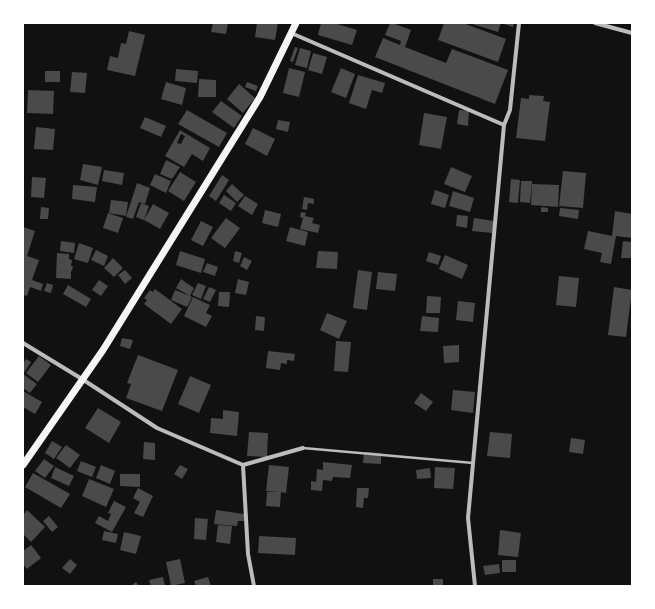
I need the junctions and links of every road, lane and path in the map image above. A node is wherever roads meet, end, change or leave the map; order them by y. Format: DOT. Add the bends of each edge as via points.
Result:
graph roads {
  1 [pos="296,23"];
  2 [pos="519,23"];
  3 [pos="595,23"];
  4 [pos="291,33"];
  5 [pos="632,33"];
  6 [pos="504,125"];
  7 [pos="23,343"];
  8 [pos="82,379"];
  9 [pos="303,448"];
  10 [pos="473,463"];
  11 [pos="23,465"];
  12 [pos="243,465"];
  13 [pos="254,586"];
  14 [pos="475,586"];
  1 -- 4 [label="main road"];
  2 -- 6 [label="street" via="510,110"];
  3 -- 5 [label="street"];
  4 -- 6 [label="street"];
  4 -- 8 [label="main road" via="260,97 103,350"];
  6 -- 10 [label="street"];
  7 -- 8 [label="street"];
  8 -- 11 [label="main road"];
  8 -- 12 [label="street" via="157,428"];
  9 -- 10 [label="lane"];
  9 -- 12 [label="street"];
  10 -- 14 [label="street" via="468,518"];
  12 -- 13 [label="street" via="248,554"];
}
